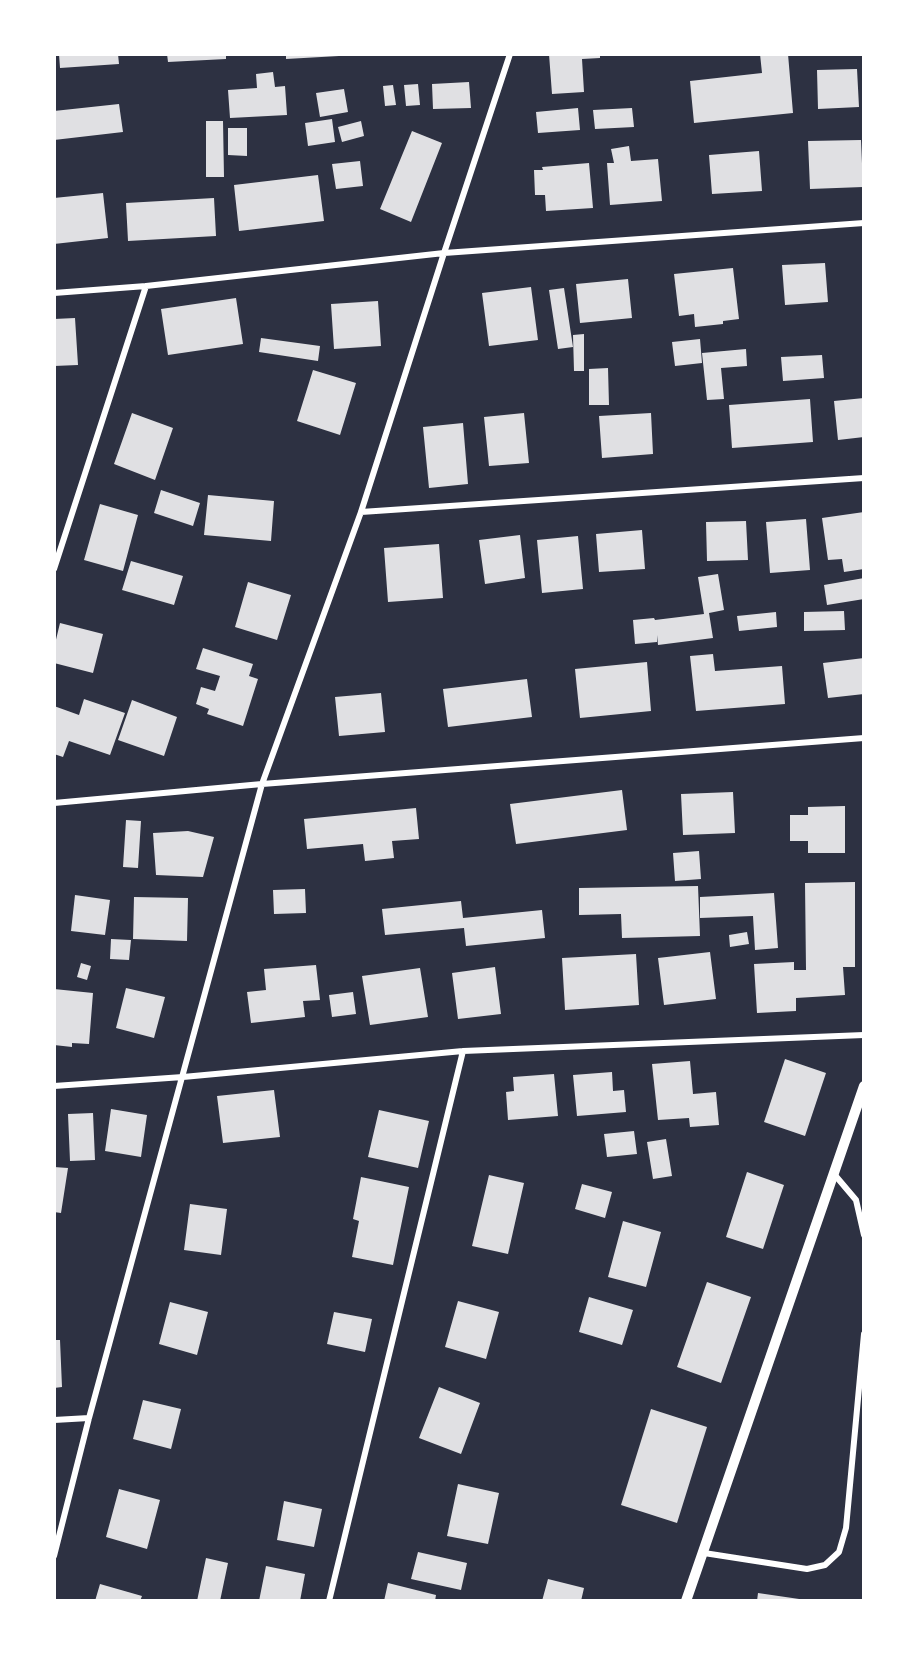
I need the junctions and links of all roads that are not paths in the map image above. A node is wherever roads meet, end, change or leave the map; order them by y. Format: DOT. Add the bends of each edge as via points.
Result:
graph roads {
  1 [pos="510,54"];
  2 [pos="864,223"];
  3 [pos="444,254"];
  4 [pos="146,286"];
  5 [pos="54,293"];
  6 [pos="864,478"];
  7 [pos="361,512"];
  8 [pos="62,544"];
  9 [pos="54,545"];
  10 [pos="54,569"];
  11 [pos="864,738"];
  12 [pos="262,784"];
  13 [pos="54,803"];
  14 [pos="864,1035"];
  15 [pos="463,1051"];
  16 [pos="183,1077"];
  17 [pos="54,1086"];
  18 [pos="864,1086"];
  19 [pos="834,1174"];
  20 [pos="864,1235"];
  21 [pos="864,1334"];
  22 [pos="89,1418"];
  23 [pos="54,1420"];
  24 [pos="704,1553"];
  25 [pos="54,1556"];
  26 [pos="329,1601"];
  27 [pos="686,1601"];
  1 -- 3 [label="street"];
  2 -- 3 [label="street"];
  3 -- 4 [label="street"];
  3 -- 7 [label="street"];
  4 -- 5 [label="street"];
  4 -- 8 [label="street"];
  6 -- 7 [label="street"];
  7 -- 12 [label="street"];
  8 -- 9 [label="street"];
  8 -- 10 [label="street"];
  11 -- 12 [label="street"];
  12 -- 13 [label="street"];
  12 -- 16 [label="street"];
  14 -- 15 [label="street"];
  15 -- 16 [label="street"];
  15 -- 26 [label="street"];
  16 -- 17 [label="street"];
  16 -- 22 [label="street"];
  18 -- 19 [label="street"];
  19 -- 20 [label="street" via="856,1200"];
  19 -- 24 [label="street"];
  21 -- 24 [label="street" via="846,1528 839,1552 825,1565 807,1569"];
  22 -- 23 [label="street"];
  22 -- 25 [label="street"];
  24 -- 27 [label="street"];
}
